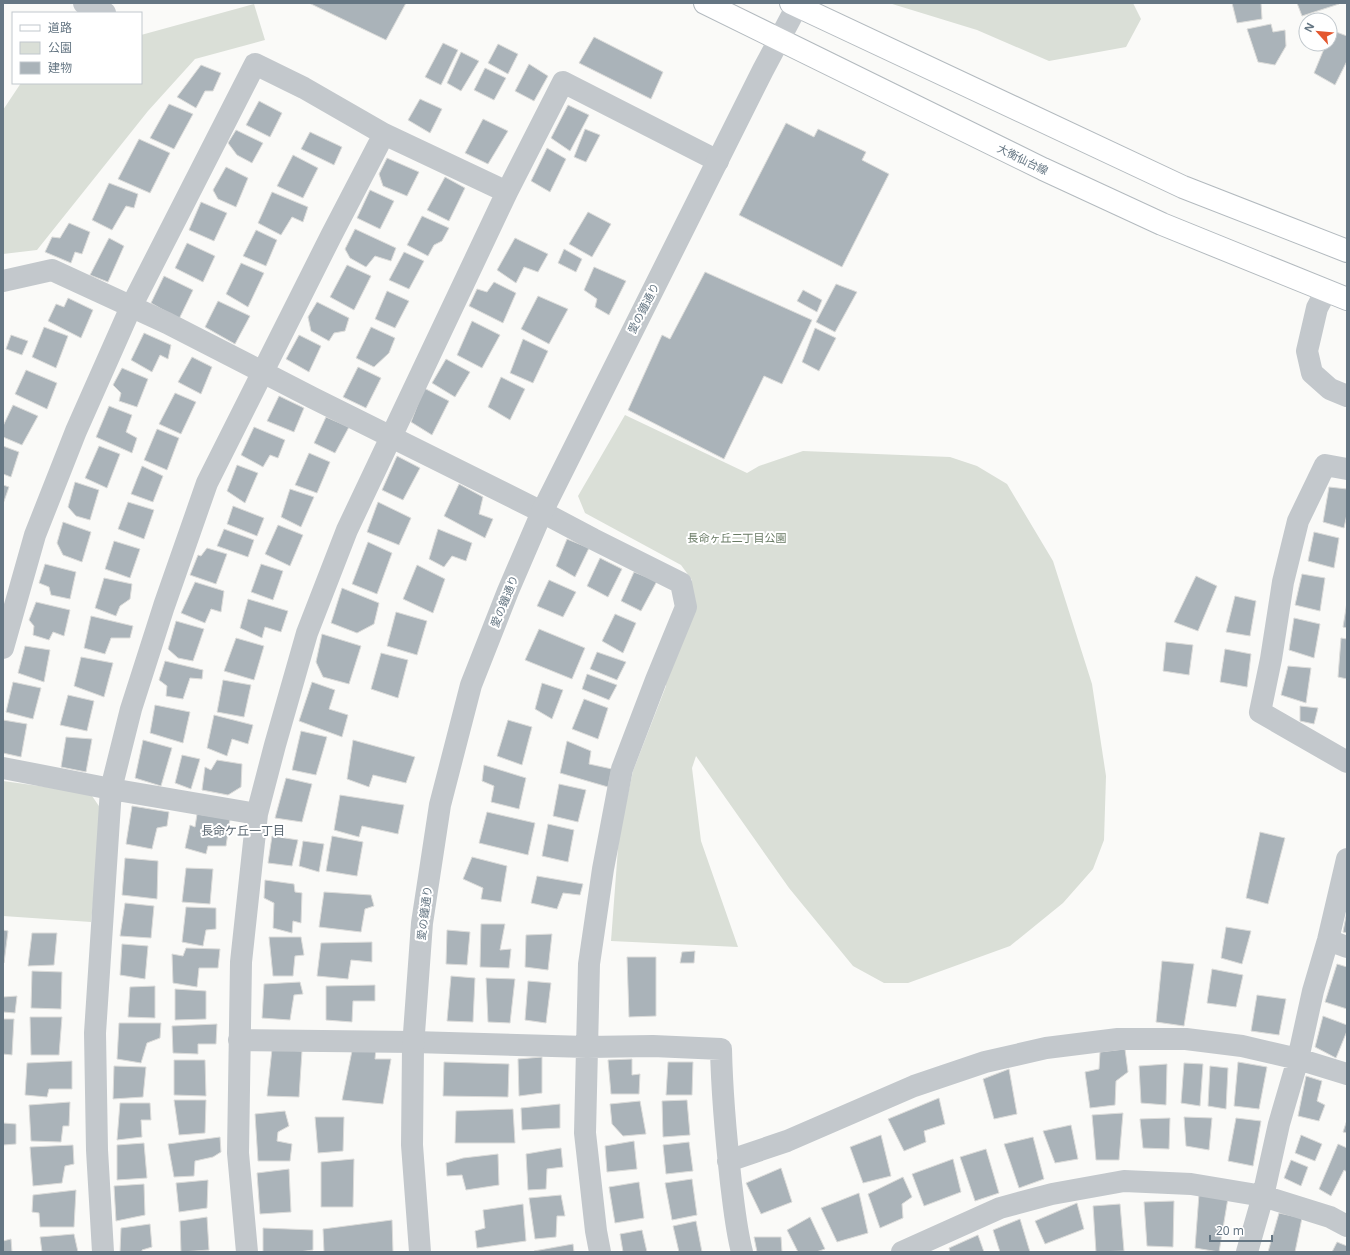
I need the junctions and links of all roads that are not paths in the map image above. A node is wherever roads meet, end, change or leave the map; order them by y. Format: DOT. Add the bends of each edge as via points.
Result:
graph roads {
  1 [pos="84,3"];
  2 [pos="705,3"];
  3 [pos="794,4"];
  4 [pos="103,12"];
  5 [pos="779,40"];
  6 [pos="384,134"];
  7 [pos="718,160"];
  8 [pos="507,192"];
  9 [pos="1347,251"];
  10 [pos="3,281"];
  11 [pos="1326,290"];
  12 [pos="1347,299"];
  13 [pos="131,307"];
  14 [pos="262,372"];
  15 [pos="1347,396"];
  16 [pos="390,437"];
  17 [pos="1347,469"];
  18 [pos="542,512"];
  19 [pos="3,648"];
  20 [pos="1347,762"];
  21 [pos="3,768"];
  22 [pos="111,789"];
  23 [pos="257,814"];
  24 [pos="1347,859"];
  25 [pos="1337,944"];
  26 [pos="239,1040"];
  27 [pos="414,1042"];
  28 [pos="587,1047"];
  29 [pos="1298,1059"];
  30 [pos="1347,1074"];
  31 [pos="728,1161"];
  32 [pos="1263,1196"];
  33 [pos="1347,1226"];
  34 [pos="103,1252"];
  35 [pos="247,1252"];
  36 [pos="420,1252"];
  37 [pos="600,1252"];
  38 [pos="742,1252"];
  39 [pos="902,1252"];
  40 [pos="1247,1252"];
  1 -- 4 [label="street"];
  2 -- 5 [label="main road, 大衡仙台線"];
  3 -- 5 [label="street, 愛の鐘通り"];
  3 -- 9 [label="main road" via="1183,187"];
  5 -- 7 [label="street, 愛の鐘通り"];
  5 -- 11 [label="main road, 大衡仙台線" via="1162,224"];
  6 -- 8 [label="street"];
  6 -- 13 [label="street" via="304,88 255,64"];
  6 -- 14 [label="street"];
  7 -- 8 [label="street" via="563,82"];
  7 -- 18 [label="street, 愛の鐘通り"];
  8 -- 16 [label="street"];
  10 -- 13 [label="street" via="52,270"];
  11 -- 12 [label="main road, 大衡仙台線"];
  11 -- 15 [label="street" via="1317,308 1307,351 1312,373 1330,389"];
  13 -- 14 [label="street"];
  13 -- 19 [label="street" via="76,431 35,535"];
  14 -- 16 [label="street"];
  14 -- 22 [label="street" via="207,483 164,606 134,702"];
  16 -- 18 [label="street"];
  16 -- 23 [label="street" via="347,530 307,633"];
  17 -- 20 [label="street" via="1325,465 1298,522 1283,582 1260,712"];
  18 -- 27 [label="street, 愛の鐘通り" via="471,685 440,805 422,923"];
  18 -- 28 [label="street" via="682,583 686,607 622,769 603,869 589,964"];
  21 -- 22 [label="street"];
  22 -- 23 [label="street"];
  22 -- 34 [label="street" via="95,1033 97,1150"];
  23 -- 26 [label="street" via="241,962"];
  24 -- 25 [label="street"];
  25 -- 29 [label="street" via="1312,991"];
  26 -- 27 [label="street"];
  26 -- 35 [label="street" via="238,1153"];
  27 -- 28 [label="street"];
  27 -- 36 [label="street, 愛の鐘通り" via="412,1145"];
  28 -- 31 [label="street" via="720,1049"];
  28 -- 37 [label="street" via="585,1133"];
  29 -- 30 [label="street"];
  29 -- 31 [label="street" via="1242,1046 1186,1039 1118,1039 1046,1048 985,1062 914,1086 787,1141"];
  29 -- 32 [label="street" via="1279,1124"];
  31 -- 38 [label="street" via="737,1234"];
  32 -- 33 [label="street" via="1330,1217"];
  32 -- 39 [label="street" via="1191,1184 1124,1181 1052,1194 1000,1208"];
  32 -- 40 [label="street"];
}
